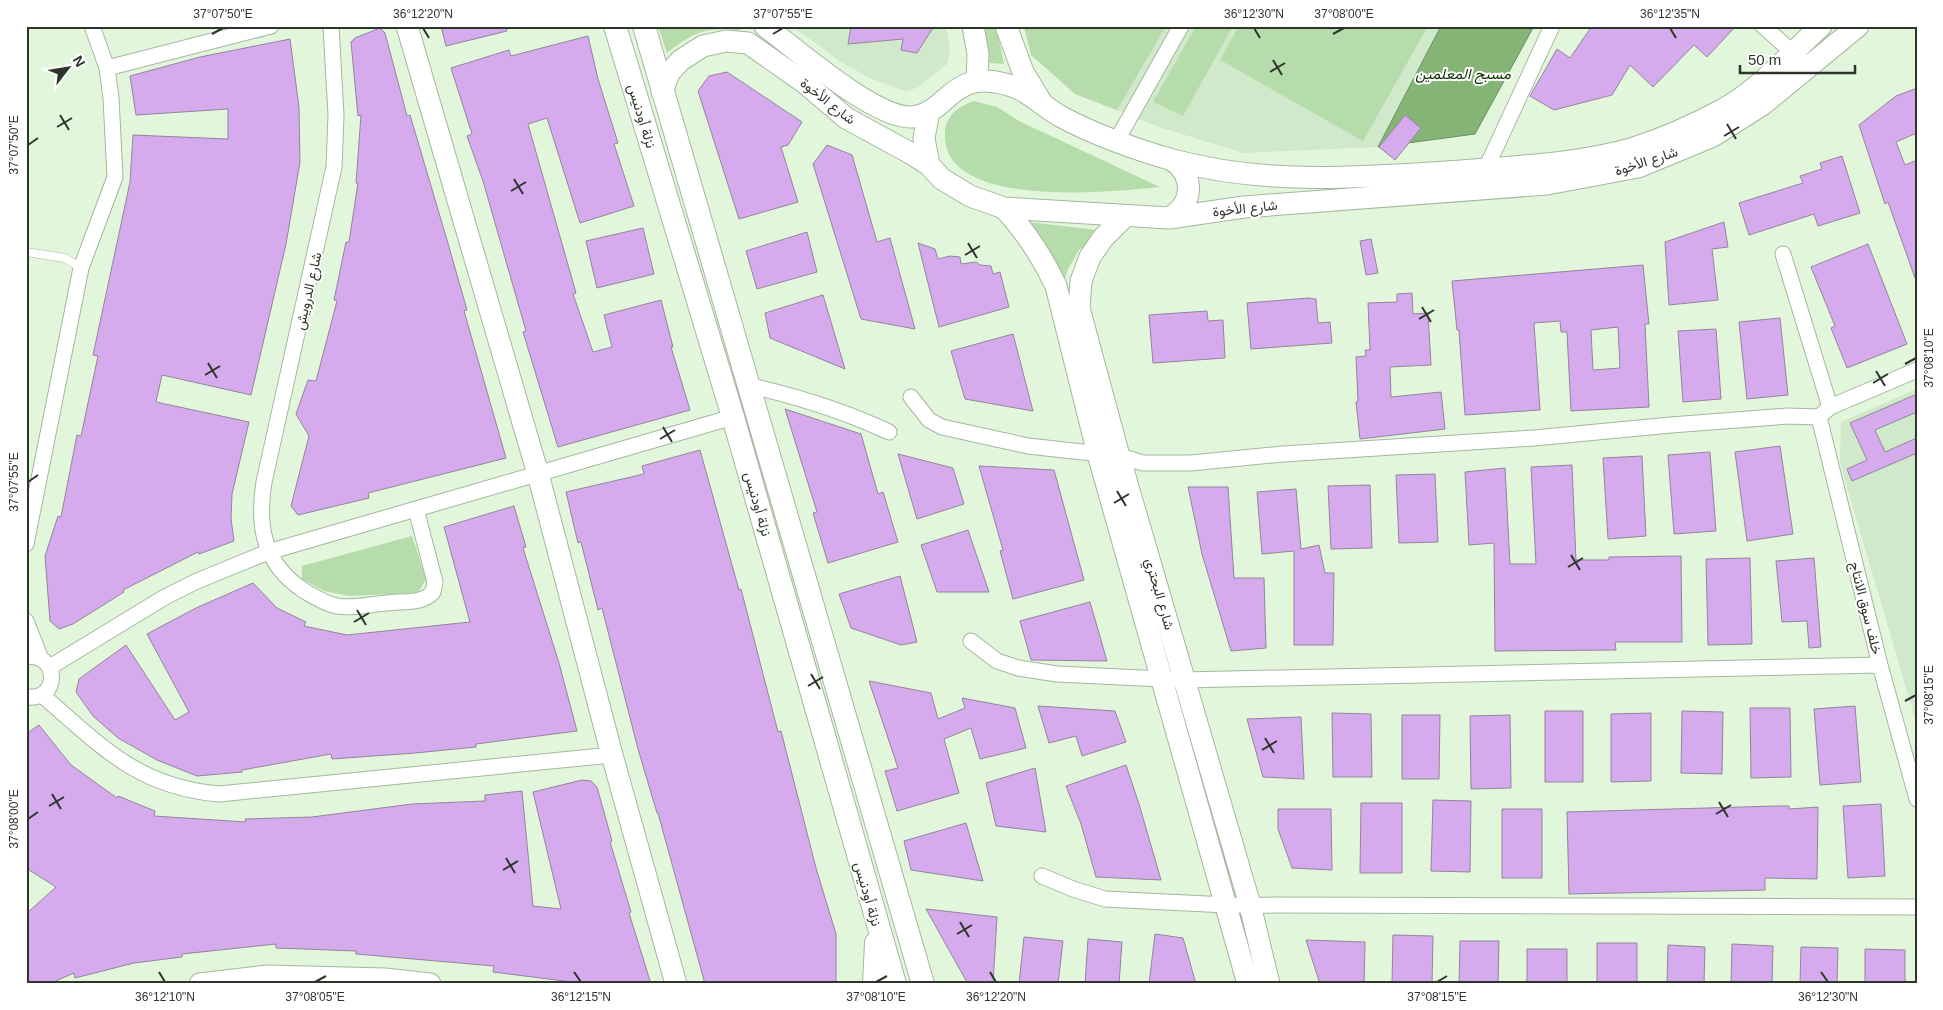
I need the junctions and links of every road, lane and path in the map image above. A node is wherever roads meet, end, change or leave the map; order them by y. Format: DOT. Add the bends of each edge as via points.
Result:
graph roads {
  1 [pos="92,26"];
  2 [pos="271,26"];
  3 [pos="331,26"];
  4 [pos="408,26"];
  5 [pos="615,26"];
  6 [pos="644,26"];
  7 [pos="766,26"];
  8 [pos="973,26"];
  9 [pos="1006,26"];
  10 [pos="1181,26"];
  11 [pos="1552,26"];
  12 [pos="1763,26"];
  13 [pos="1821,26"];
  14 [pos="1858,26"];
  15 [pos="1792,53"];
  16 [pos="1808,66"];
  17 [pos="107,68"];
  18 [pos="977,81"];
  19 [pos="662,92"];
  20 [pos="1042,103"];
  21 [pos="929,111"];
  22 [pos="1117,140"];
  23 [pos="1172,160"];
  24 [pos="929,165"];
  25 [pos="1485,169"];
  26 [pos="1478,189"];
  27 [pos="1004,208"];
  28 [pos="1125,216"];
  29 [pos="1169,218"];
  30 [pos="26,252"];
  31 [pos="1783,254"];
  32 [pos="81,268"];
  33 [pos="1917,370"];
  34 [pos="748,385"];
  35 [pos="911,397"];
  36 [pos="1824,412"];
  37 [pos="733,417"];
  38 [pos="889,432"];
  39 [pos="1098,454"];
  40 [pos="1119,456"];
  41 [pos="538,474"];
  42 [pos="416,509"];
  43 [pos="26,544"];
  44 [pos="268,552"];
  45 [pos="26,621"];
  46 [pos="971,641"];
  47 [pos="39,661"];
  48 [pos="1880,665"];
  49 [pos="1174,679"];
  50 [pos="32,698"];
  51 [pos="612,756"];
  52 [pos="1917,799"];
  53 [pos="1042,876"];
  54 [pos="1227,905"];
  55 [pos="1250,905"];
  56 [pos="1917,907"];
  57 [pos="876,922"];
  58 [pos="200,984"];
  59 [pos="430,984"];
  60 [pos="676,984"];
  61 [pos="874,984"];
  62 [pos="895,984"];
  63 [pos="923,984"];
  64 [pos="1248,984"];
  65 [pos="1269,984"];
  1 -- 17 [label="street"];
  2 -- 17 [label="street"];
  3 -- 44 [label="street, شارع الدرويش" via="336,114 334,167 264,482 261,510"];
  4 -- 41 [label="main road"];
  5 -- 37 [label="main road, نزلة أودنيس"];
  6 -- 19 [label="main road"];
  7 -- 21 [label="main road, شارع الأخوة" via="856,94 883,109 914,117"];
  8 -- 18 [label="main road" via="978,54"];
  9 -- 20 [label="main road" via="1023,72"];
  10 -- 22 [label="street"];
  11 -- 25 [label="street"];
  12 -- 15 [label="street"];
  13 -- 15 [label="main road, شارع الأخوة"];
  14 -- 16 [label="main road, شارع الأخوة"];
  15 -- 16 [label="street"];
  15 -- 25 [label="main road, شارع الأخوة" via="1748,93 1726,108 1635,147 1549,164"];
  16 -- 26 [label="main road, شارع الأخوة" via="1762,104 1713,136 1638,167 1547,184"];
  17 -- 32 [label="street" via="115,177"];
  18 -- 20 [label="main road, شارع الأخوة" via="1012,86"];
  18 -- 21 [label="main road, شارع الأخوة" via="955,89"];
  19 -- 24 [label="main road, شارع الأخوة" via="670,73 681,60 703,46 726,40 748,43 805,83 846,118"];
  19 -- 34 [label="main road"];
  20 -- 22 [label="main road, شارع الأخوة" via="1061,116"];
  21 -- 24 [label="main road" via="924,138"];
  22 -- 23 [label="main road, شارع الأخوة"];
  23 -- 25 [label="main road, شارع الأخوة" via="1227,173 1286,179"];
  23 -- 29 [label="main road" via="1185,172 1189,190 1183,207"];
  24 -- 27 [label="main road, شارع الأخوة" via="954,187"];
  25 -- 26 [label="street"];
  26 -- 29 [label="main road, شارع الأخوة" via="1244,207"];
  27 -- 28 [label="main road, شارع الأخوة"];
  27 -- 39 [label="main road" via="1028,234 1056,286"];
  28 -- 29 [label="main road, شارع الأخوة"];
  28 -- 40 [label="main road, شارع البحتري" via="1090,257 1081,281 1079,308"];
  30 -- 32 [label="lane" via="65,258"];
  31 -- 36 [label="street, خلف سوق الانتاج"];
  32 -- 43 [label="street"];
  33 -- 36 [label="street"];
  34 -- 38 [label="street" via="862,419"];
  34 -- 63 [label="main road"];
  35 -- 39 [label="street" via="929,420 942,427 1028,446"];
  36 -- 40 [label="street" via="1191,464 1143,463"];
  36 -- 48 [label="street, خلف سوق الانتاج"];
  37 -- 41 [label="street"];
  37 -- 57 [label="main road, نزلة أودنيس"];
  39 -- 40 [label="street"];
  39 -- 49 [label="main road"];
  40 -- 49 [label="main road, شارع البحتري"];
  41 -- 42 [label="street"];
  41 -- 51 [label="main road"];
  42 -- 44 [label="street"];
  42 -- 44 [label="street" via="435,582 434,592 426,598 338,606 310,595 298,586 281,571"];
  44 -- 47 [label="street" via="197,581"];
  45 -- 47 [label="street"];
  46 -- 49 [label="street" via="988,656 1018,668 1057,674"];
  47 -- 50 [label="street" via="51,682"];
  48 -- 49 [label="street"];
  48 -- 52 [label="street, خلف سوق الانتاج"];
  49 -- 54 [label="main road"];
  49 -- 55 [label="main road, شارع البحتري"];
  50 -- 51 [label="street" via="132,769 165,785 200,793 218,794"];
  51 -- 60 [label="main road"];
  53 -- 54 [label="street" via="1105,899"];
  54 -- 55 [label="street"];
  54 -- 64 [label="main road"];
  55 -- 56 [label="street"];
  55 -- 65 [label="main road, شارع البحتري"];
  57 -- 61 [label="main road"];
  57 -- 62 [label="main road, نزلة أودنيس"];
  58 -- 59 [label="main road" via="267,976 385,978"];
}
